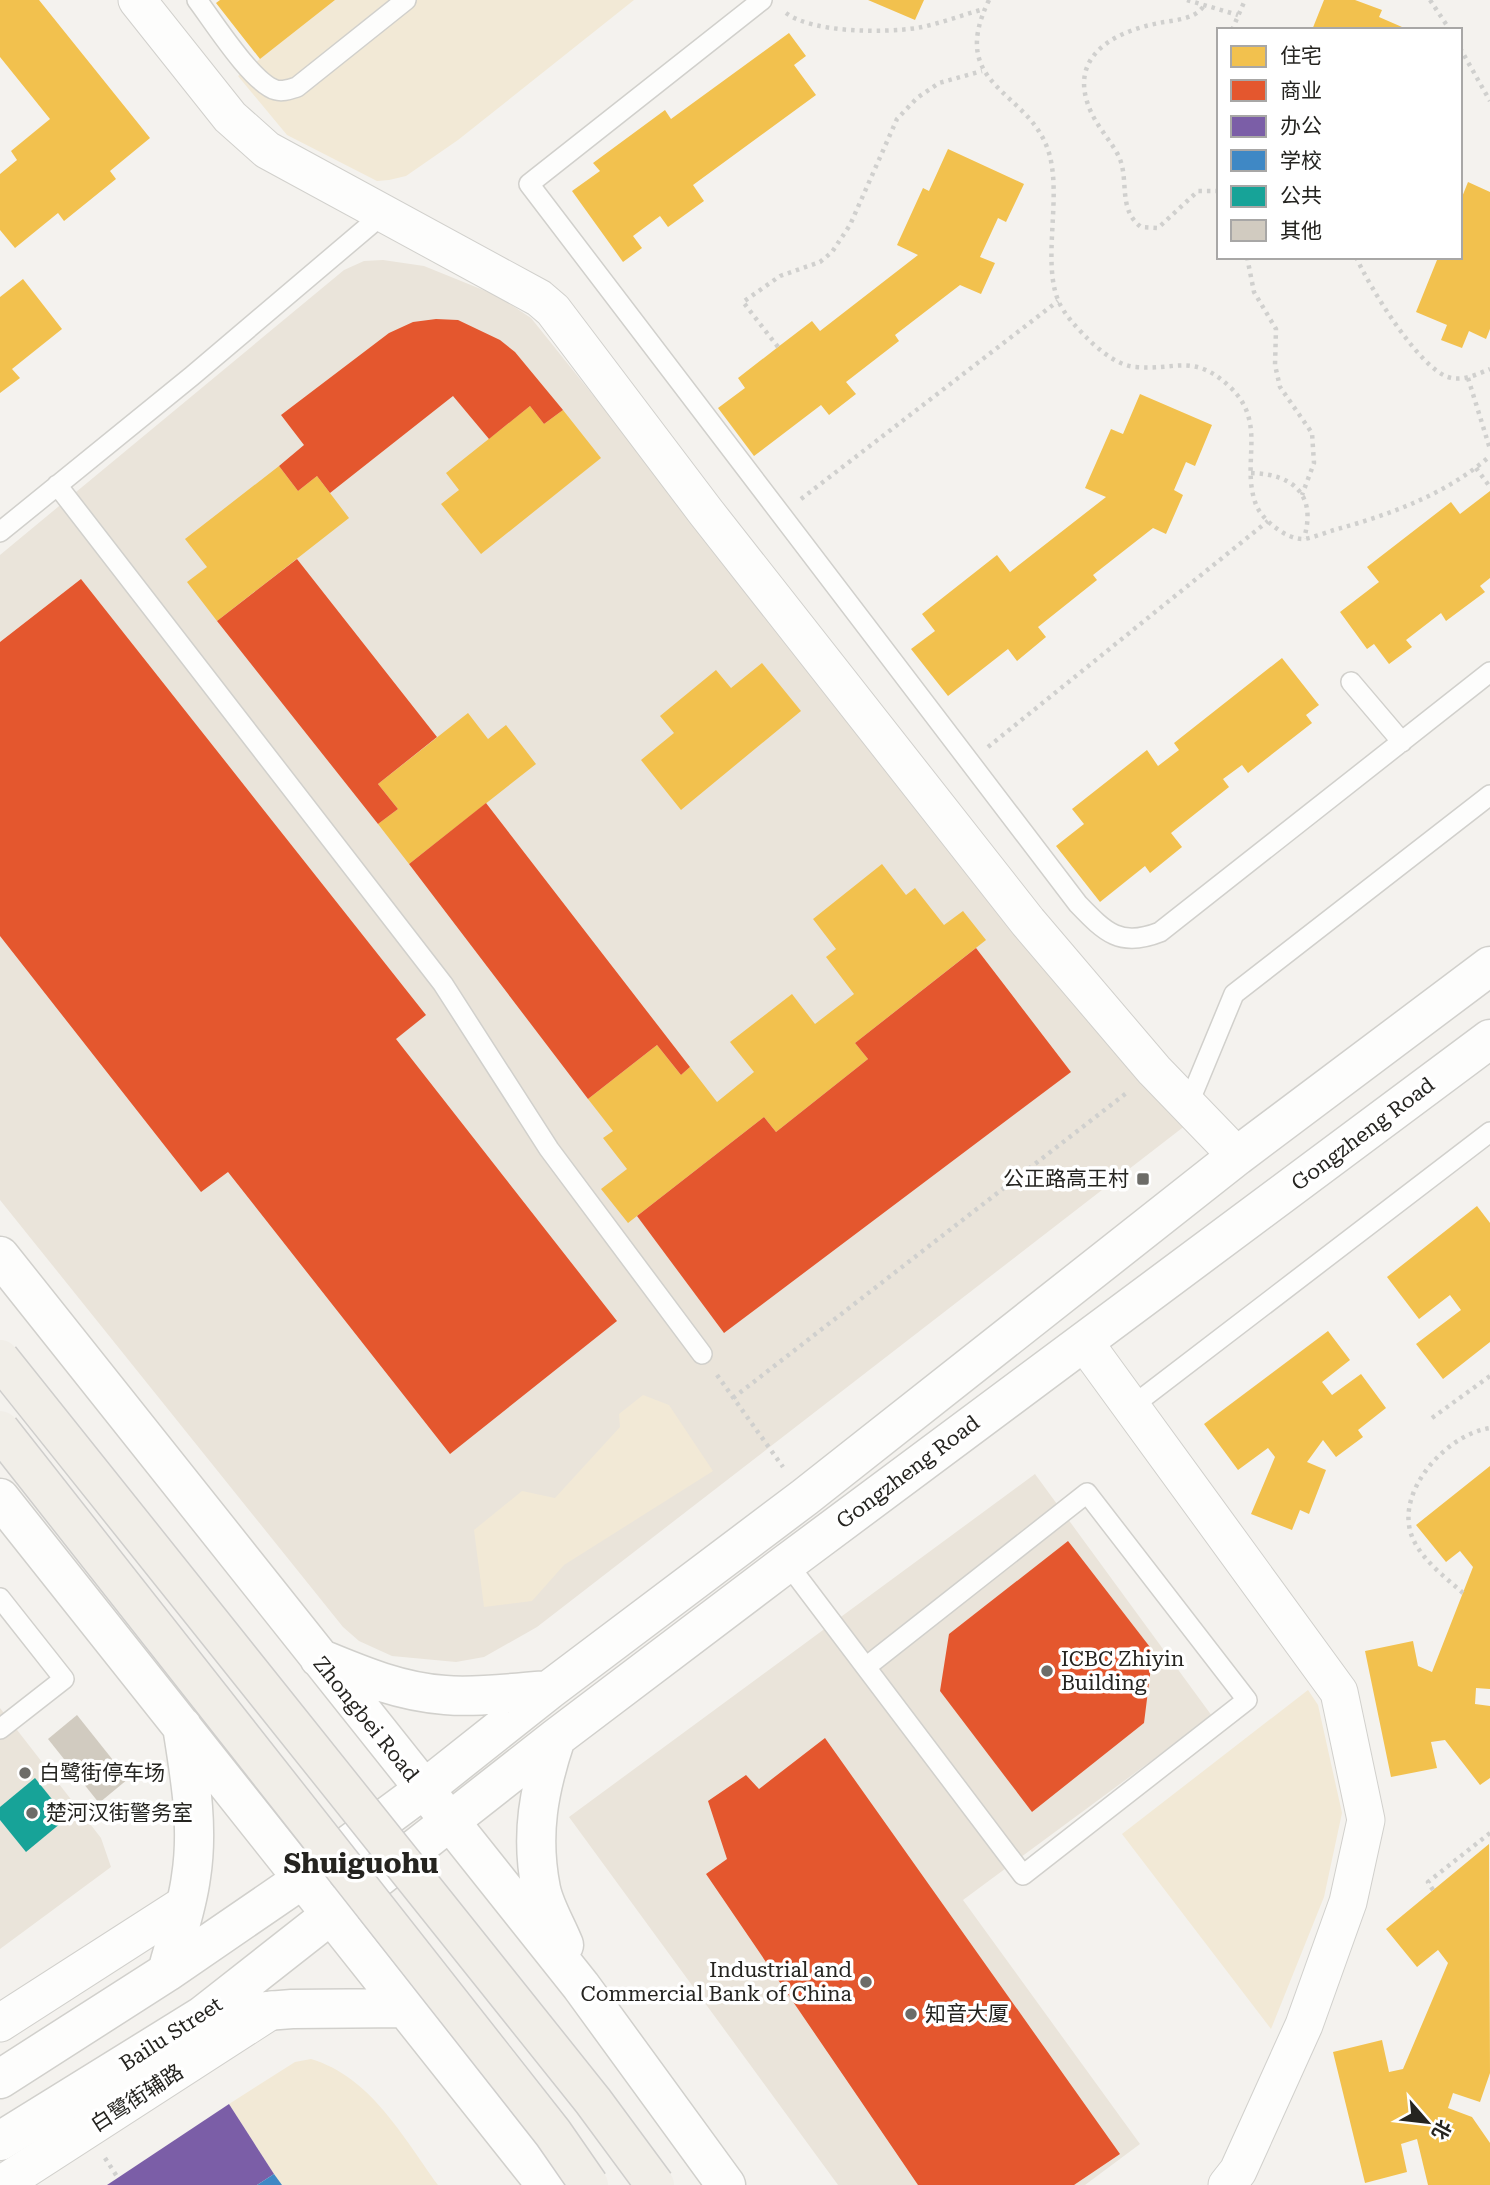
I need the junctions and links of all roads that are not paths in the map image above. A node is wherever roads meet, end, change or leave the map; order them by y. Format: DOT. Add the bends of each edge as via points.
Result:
graph roads {
  1 [pos="136,0"];
  2 [pos="197,0"];
  3 [pos="406,0"];
  4 [pos="762,0"];
  5 [pos="383,214"];
  6 [pos="57,485"];
  7 [pos="0,532"];
  8 [pos="1490,672"];
  9 [pos="1351,682"];
  10 [pos="1402,742"];
  11 [pos="1490,795"];
  12 [pos="1490,966"];
  13 [pos="1490,1039"];
  14 [pos="1188,1105"];
  15 [pos="1490,1132"];
  16 [pos="1237,1156"];
  17 [pos="0,1256"];
  18 [pos="1084,1342"];
  19 [pos="702,1354"];
  20 [pos="0,1359"];
  21 [pos="1132,1407"];
  22 [pos="0,1430"];
  23 [pos="0,1498"];
  24 [pos="787,1563"];
  25 [pos="0,1598"];
  26 [pos="316,1657"];
  27 [pos="866,1667"];
  28 [pos="549,1690"];
  29 [pos="182,1724"];
  30 [pos="0,1729"];
  31 [pos="556,1738"];
  32 [pos="423,1790"];
  33 [pos="449,1822"];
  34 [pos="304,1878"];
  35 [pos="185,1905"];
  36 [pos="332,1914"];
  37 [pos="167,1972"];
  38 [pos="581,1986"];
  39 [pos="407,2008"];
  40 [pos="272,2010"];
  41 [pos="202,2016"];
  42 [pos="0,2023"];
  43 [pos="0,2079"];
  44 [pos="0,2141"];
  45 [pos="1,2185"];
  46 [pos="546,2185"];
  47 [pos="589,2185"];
  48 [pos="655,2185"];
  49 [pos="726,2185"];
  50 [pos="1227,2185"];
  1 -- 5 [label="street" via="247,135 291,166"];
  2 -- 3 [label="lane" via="254,74 274,90 285,91 297,87"];
  4 -- 10 [label="lane" via="529,184 1078,904 1110,933 1133,940 1160,932"];
  5 -- 6 [label="lane"];
  5 -- 14 [label="street" via="539,298 553,310 1028,922"];
  6 -- 7 [label="lane"];
  6 -- 19 [label="lane" via="443,984 549,1149"];
  8 -- 10 [label="lane"];
  9 -- 10 [label="lane"];
  11 -- 14 [label="lane" via="1234,994"];
  12 -- 16 [label="main road, Gongzheng Road"];
  13 -- 18 [label="main road, Gongzheng Road"];
  14 -- 16 [label="street"];
  15 -- 21 [label="lane"];
  16 -- 28 [label="main road, Gongzheng Road" via="805,1497"];
  17 -- 26 [label="main road, Zhongbei Road"];
  18 -- 21 [label="street"];
  18 -- 24 [label="main road, Gongzheng Road"];
  20 -- 48 [label="main road, bridge" via="593,2101"];
  21 -- 50 [label="street" via="1339,1692 1366,1819 1348,1902 1304,2025 1238,2171"];
  22 -- 47 [label="main road, bridge" via="536,2111"];
  23 -- 29 [label="main road"];
  24 -- 27 [label="lane"];
  24 -- 31 [label="main road, Gongzheng Road"];
  25 -- 30 [label="lane" via="64,1679"];
  26 -- 28 [label="main road" via="381,1684 416,1692 446,1696"];
  26 -- 32 [label="main road, Zhongbei Road"];
  27 -- 27 [label="lane" via="1023,1875 1247,1700 1087,1493"];
  28 -- 32 [label="main road, Gongzheng Road"];
  29 -- 34 [label="main road"];
  29 -- 35 [label="main road" via="194,1824"];
  31 -- 33 [label="main road, Gongzheng Road"];
  31 -- 38 [label="main road" via="539,1790 536,1844 542,1891"];
  32 -- 33 [label="main road, Zhongbei Road"];
  32 -- 34 [label="main road, Gongzheng Road"];
  33 -- 36 [label="main road, Gongzheng Road"];
  33 -- 38 [label="main road, Zhongbei Road"];
  34 -- 36 [label="main road"];
  34 -- 37 [label="main road"];
  35 -- 37 [label="main road"];
  35 -- 42 [label="street"];
  36 -- 39 [label="main road"];
  36 -- 41 [label="main road, Bailu Street"];
  37 -- 43 [label="main road"];
  38 -- 49 [label="main road, Zhongbei Road"];
  39 -- 40 [label="main road"];
  39 -- 46 [label="main road"];
  40 -- 41 [label="main road"];
  40 -- 45 [label="street, 白鹭街辅路"];
  41 -- 44 [label="main road, Bailu Street"];
}
